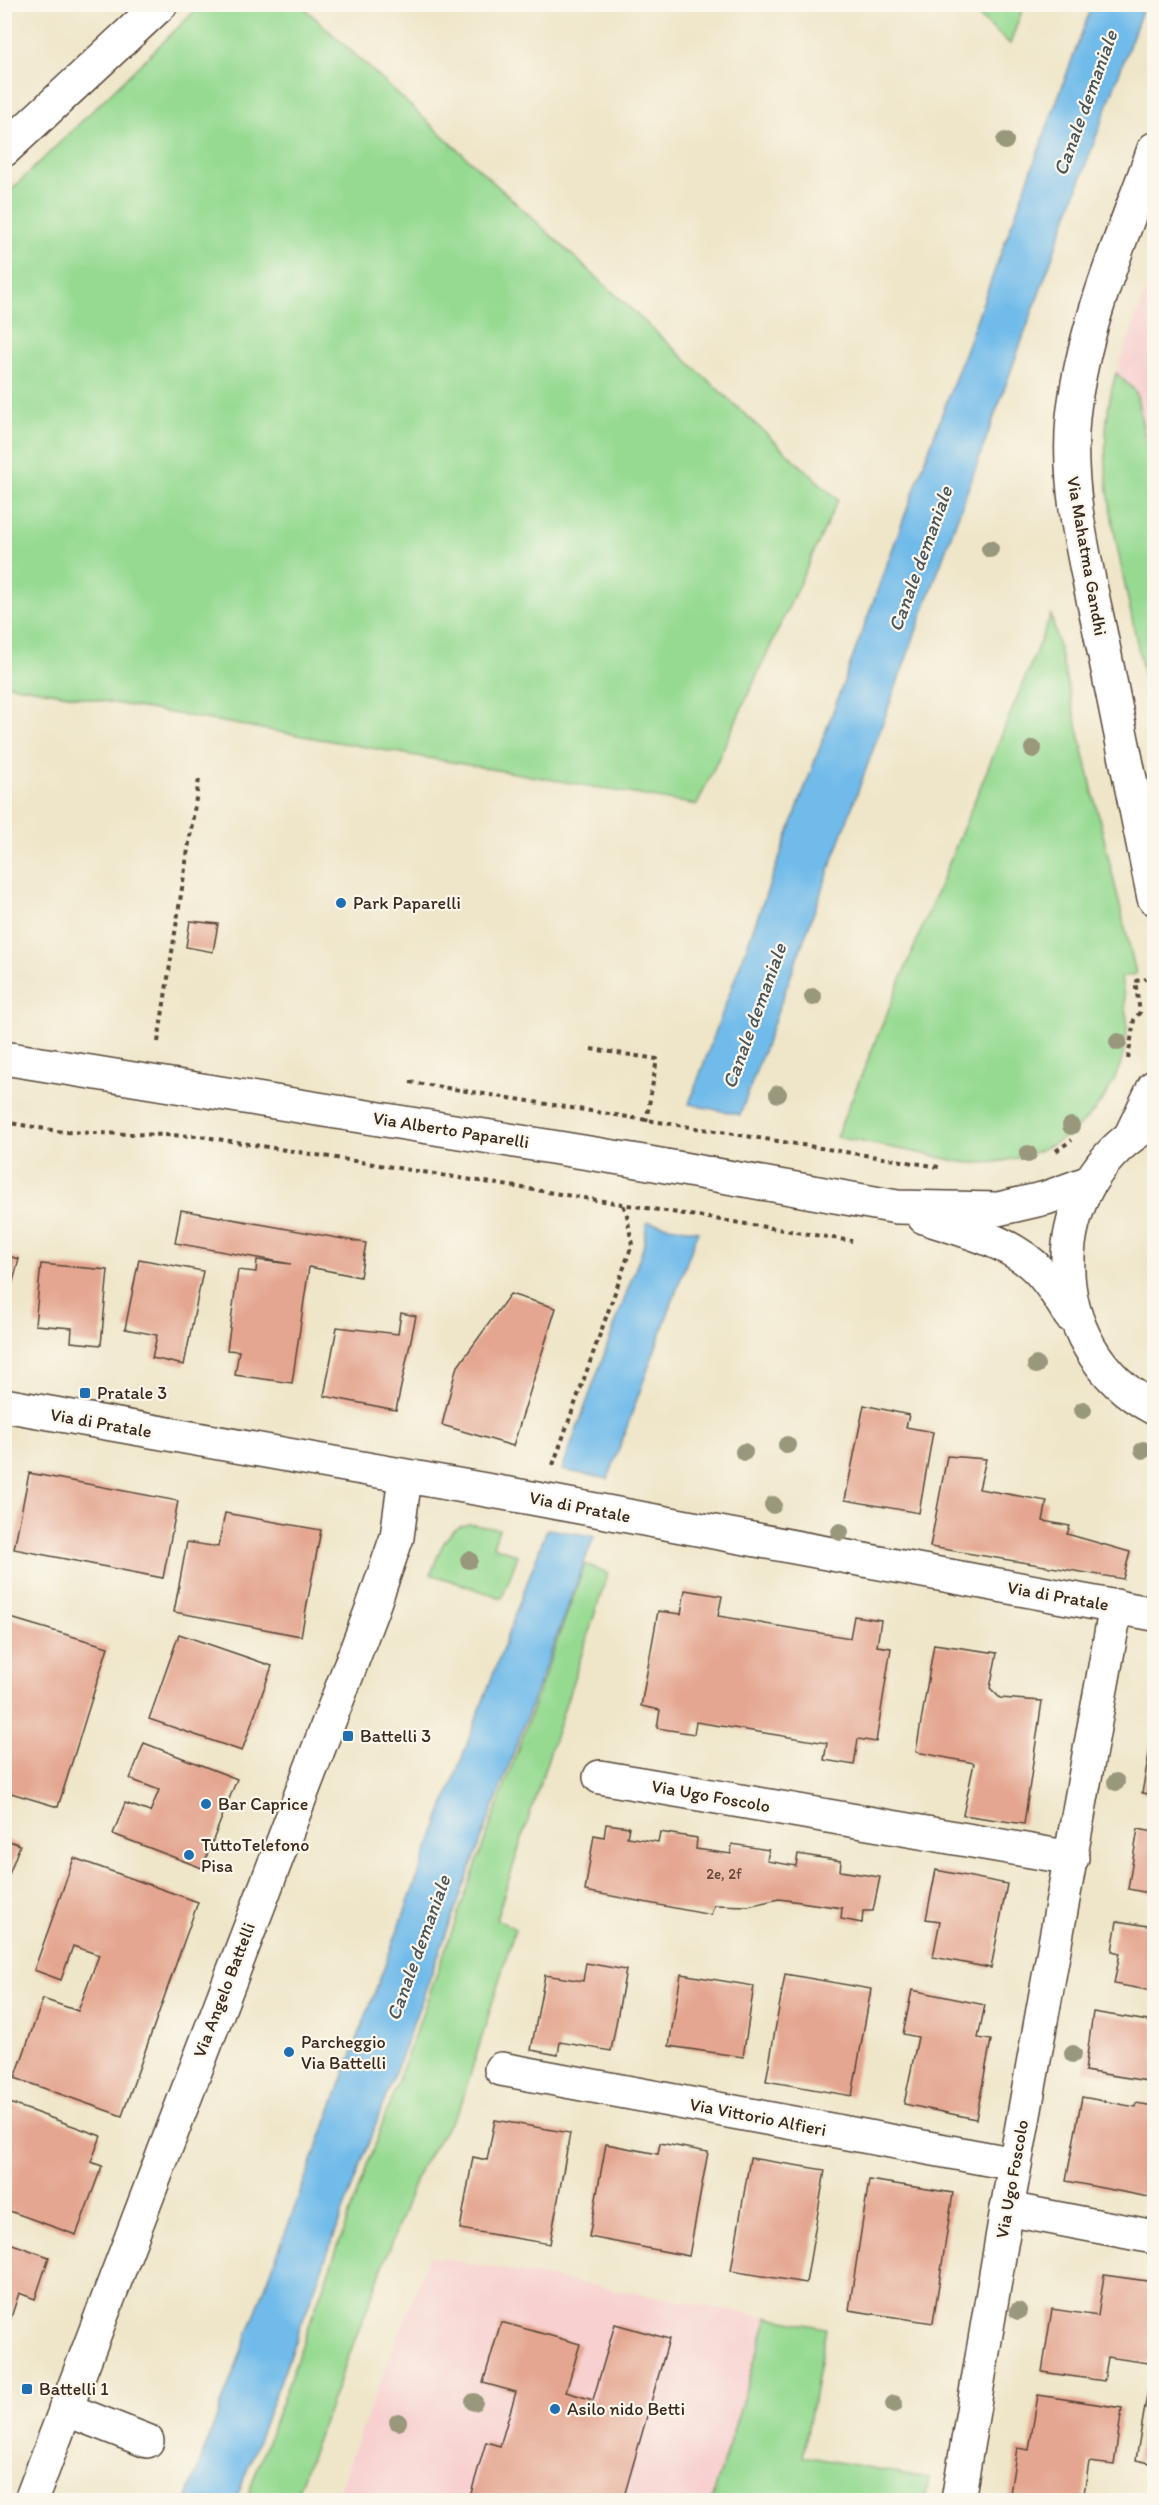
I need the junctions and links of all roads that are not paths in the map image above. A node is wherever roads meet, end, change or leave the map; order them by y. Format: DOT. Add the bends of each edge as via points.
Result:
graph roads {
  1 [pos="161,4"];
  2 [pos="8,141"];
  3 [pos="1155,149"];
  4 [pos="1155,898"];
  5 [pos="4,1058"];
  6 [pos="1155,1087"];
  7 [pos="1142,1129"];
  8 [pos="1090,1182"];
  9 [pos="897,1207"];
  10 [pos="1090,1347"];
  11 [pos="1155,1408"];
  12 [pos="7,1415"];
  13 [pos="405,1477"];
  14 [pos="1116,1606"];
  15 [pos="1155,1614"];
  16 [pos="600,1777"];
  17 [pos="1072,1858"];
  18 [pos="501,2068"];
  19 [pos="1015,2164"];
  20 [pos="1007,2209"];
  21 [pos="1155,2237"];
  22 [pos="65,2409"];
  23 [pos="147,2441"];
  24 [pos="31,2500"];
  25 [pos="958,2500"];
  1 -- 2 [label="street"];
  3 -- 4 [label="street, Via Mahatma Gandhi" via="1086,346 1075,402 1072,479 1081,543"];
  5 -- 9 [label="street, Via Alberto Paparelli"];
  6 -- 7 [label="street"];
  7 -- 8 [label="street" via="1108,1158"];
  8 -- 9 [label="street, Via Alberto Paparelli" via="998,1209"];
  8 -- 10 [label="street" via="1076,1214 1067,1259 1072,1305"];
  9 -- 10 [label="street, Via Alberto Paparelli" via="1015,1252 1040,1271"];
  10 -- 11 [label="street" via="1120,1385"];
  12 -- 13 [label="street, Via di Pratale"];
  13 -- 14 [label="street, Via di Pratale" via="549,1488 607,1513"];
  13 -- 22 [label="street, Via Angelo Battelli" via="397,1537 375,1599"];
  14 -- 15 [label="street, Via di Pratale"];
  14 -- 17 [label="street, Via Ugo Foscolo"];
  16 -- 17 [label="street, Via Ugo Foscolo"];
  17 -- 19 [label="street, Via Ugo Foscolo"];
  18 -- 19 [label="street, Via Vittorio Alfieri"];
  19 -- 20 [label="street, Via Ugo Foscolo"];
  20 -- 21 [label="street"];
  20 -- 25 [label="street, Via Ugo Foscolo"];
  22 -- 23 [label="street"];
  22 -- 24 [label="street, Via Angelo Battelli"];
}
